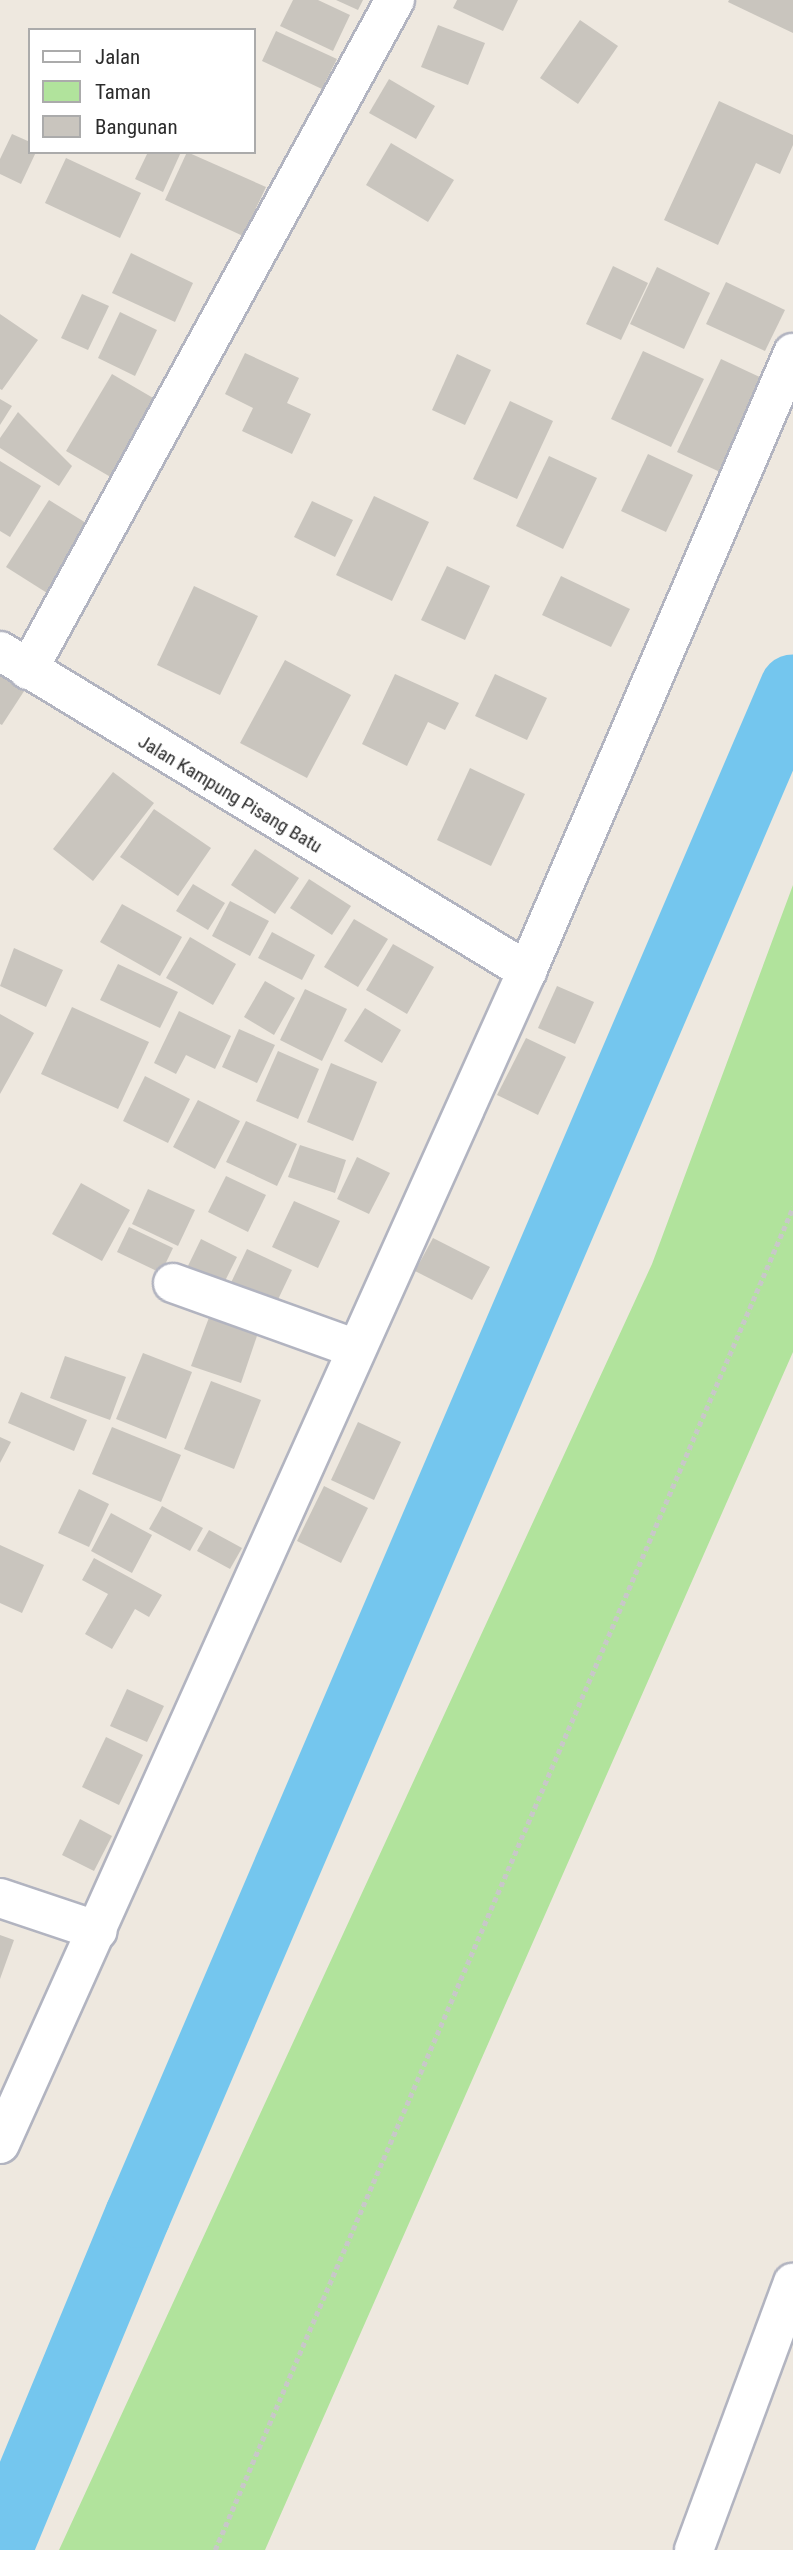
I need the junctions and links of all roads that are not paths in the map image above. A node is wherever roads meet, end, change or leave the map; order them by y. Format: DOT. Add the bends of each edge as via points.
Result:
graph roads {
  1 [pos="395,0"];
  2 [pos="793,353"];
  3 [pos="14,661"];
  4 [pos="517,966"];
  5 [pos="173,1283"];
  6 [pos="335,1341"];
  7 [pos="0,1898"];
  8 [pos="71,1922"];
  9 [pos="0,2144"];
  10 [pos="793,2283"];
  11 [pos="695,2550"];
  1 -- 3 [label="street"];
  2 -- 4 [label="street"];
  3 -- 4 [label="street, Jalan Kampung Pisang Batu"];
  4 -- 6 [label="street"];
  5 -- 6 [label="street"];
  6 -- 8 [label="street" via="233,1631"];
  7 -- 8 [label="street"];
  8 -- 9 [label="street"];
  10 -- 11 [label="street"];
}
